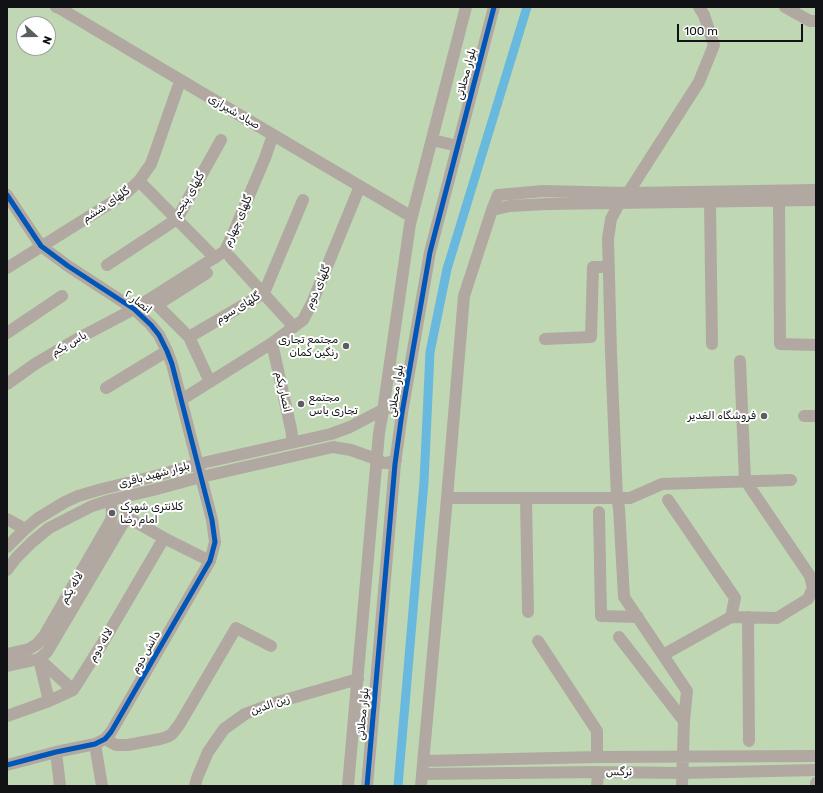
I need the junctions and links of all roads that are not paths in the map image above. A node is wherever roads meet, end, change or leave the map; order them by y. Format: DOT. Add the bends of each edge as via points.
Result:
graph roads {
  1 [pos="56,7"];
  2 [pos="466,7"];
  3 [pos="494,7"];
  4 [pos="699,7"];
  5 [pos="785,7"];
  6 [pos="816,21"];
  7 [pos="182,82"];
  8 [pos="273,135"];
  9 [pos="221,140"];
  10 [pos="432,140"];
  11 [pos="458,146"];
  12 [pos="266,172"];
  13 [pos="139,181"];
  14 [pos="360,186"];
  15 [pos="816,190"];
  16 [pos="628,193"];
  17 [pos="7,195"];
  18 [pos="303,200"];
  19 [pos="779,200"];
  20 [pos="816,200"];
  21 [pos="710,202"];
  22 [pos="620,204"];
  23 [pos="492,210"];
  24 [pos="412,216"];
  25 [pos="177,219"];
  26 [pos="40,246"];
  27 [pos="230,257"];
  28 [pos="215,258"];
  29 [pos="107,265"];
  30 [pos="609,267"];
  31 [pos="7,268"];
  32 [pos="264,293"];
  33 [pos="62,296"];
  34 [pos="134,309"];
  35 [pos="294,327"];
  36 [pos="7,333"];
  37 [pos="189,337"];
  38 [pos="545,339"];
  39 [pos="272,343"];
  40 [pos="712,344"];
  41 [pos="816,345"];
  42 [pos="167,351"];
  43 [pos="740,361"];
  44 [pos="210,382"];
  45 [pos="7,384"];
  46 [pos="106,388"];
  47 [pos="181,400"];
  48 [pos="383,410"];
  49 [pos="402,413"];
  50 [pos="293,442"];
  51 [pos="376,459"];
  52 [pos="396,460"];
  53 [pos="198,464"];
  54 [pos="201,477"];
  55 [pos="745,480"];
  56 [pos="790,480"];
  57 [pos="125,497"];
  58 [pos="447,498"];
  59 [pos="526,498"];
  60 [pos="617,498"];
  61 [pos="111,500"];
  62 [pos="668,500"];
  63 [pos="599,512"];
  64 [pos="127,517"];
  65 [pos="7,519"];
  66 [pos="25,529"];
  67 [pos="164,538"];
  68 [pos="7,547"];
  69 [pos="210,561"];
  70 [pos="7,570"];
  71 [pos="528,612"];
  72 [pos="638,617"];
  73 [pos="731,617"];
  74 [pos="748,617"];
  75 [pos="619,637"];
  76 [pos="538,641"];
  77 [pos="271,646"];
  78 [pos="7,654"];
  79 [pos="663,655"];
  80 [pos="39,659"];
  81 [pos="7,666"];
  82 [pos="358,679"];
  83 [pos="73,690"];
  84 [pos="49,701"];
  85 [pos="7,716"];
  86 [pos="684,721"];
  87 [pos="749,741"];
  88 [pos="100,742"];
  89 [pos="56,752"];
  90 [pos="816,756"];
  91 [pos="596,757"];
  92 [pos="684,757"];
  93 [pos="424,761"];
  94 [pos="7,765"];
  95 [pos="816,770"];
  96 [pos="598,772"];
  97 [pos="683,773"];
  98 [pos="422,780"];
  99 [pos="60,786"];
  100 [pos="102,786"];
  101 [pos="195,786"];
  102 [pos="348,786"];
  103 [pos="367,786"];
  104 [pos="597,786"];
  105 [pos="682,786"];
  1 -- 7 [label="street, صیاد شیرازی"];
  2 -- 10 [label="street, بلوار محلاتی"];
  3 -- 11 [label="street, بلوار محلاتی"];
  4 -- 16 [label="street" via="714,45 699,82"];
  5 -- 6 [label="street" via="810,21"];
  7 -- 8 [label="street, صیاد شیرازی"];
  7 -- 13 [label="street, گلهای ششم" via="151,164"];
  8 -- 14 [label="street, صیاد شیرازی"];
  8 -- 28 [label="street, گلهای چهارم" via="225,251"];
  9 -- 25 [label="street, گلهای پنجم"];
  10 -- 11 [label="street"];
  10 -- 24 [label="street, بلوار محلاتی"];
  11 -- 49 [label="street, بلوار محلاتی" via="430,252"];
  12 -- 27 [label="street"];
  13 -- 25 [label="street"];
  13 -- 26 [label="street, گلهای ششم" via="125,194"];
  14 -- 24 [label="street, صیاد شیرازی"];
  14 -- 35 [label="street, گلهای دوم" via="312,303 303,320"];
  15 -- 16 [label="street"];
  16 -- 23 [label="street" via="543,191 498,195"];
  17 -- 26 [label="street, انصار ۲"];
  18 -- 32 [label="street, گلهای سوم"];
  19 -- 20 [label="street"];
  19 -- 21 [label="street"];
  19 -- 41 [label="street" via="780,344"];
  21 -- 22 [label="street"];
  21 -- 40 [label="street"];
  22 -- 23 [label="street" via="547,204 510,206"];
  22 -- 30 [label="street" via="611,220 608,239"];
  23 -- 58 [label="street" via="464,296"];
  24 -- 48 [label="street, بلوار محلاتی"];
  25 -- 28 [label="street"];
  25 -- 29 [label="street, گلهای پنجم"];
  26 -- 31 [label="street, گلهای ششم"];
  26 -- 34 [label="street, انصار ۲"];
  27 -- 32 [label="street"];
  27 -- 37 [label="street" via="157,305"];
  28 -- 34 [label="street, گلهای چهارم"];
  30 -- 38 [label="street" via="593,267 591,337"];
  30 -- 60 [label="street"];
  32 -- 35 [label="street"];
  32 -- 37 [label="street, گلهای سوم"];
  33 -- 36 [label="street"];
  34 -- 42 [label="street, انصار ۲" via="159,335"];
  34 -- 45 [label="street, یاس یکم" via="79,338"];
  35 -- 39 [label="street, گلهای دوم"];
  37 -- 44 [label="street"];
  39 -- 44 [label="street, گلهای دوم"];
  39 -- 50 [label="street, انصار یکم"];
  42 -- 46 [label="street"];
  42 -- 47 [label="street, انصار ۲"];
  43 -- 55 [label="street"];
  44 -- 47 [label="street, گلهای دوم"];
  47 -- 53 [label="street, انصار ۲"];
  48 -- 49 [label="street" via="394,408"];
  48 -- 50 [label="street, بلوار شهید باقری" via="350,428"];
  48 -- 51 [label="street, بلوار محلاتی"];
  49 -- 52 [label="street, بلوار محلاتی"];
  50 -- 53 [label="street, بلوار شهید باقری"];
  51 -- 52 [label="street, بلوار شهید باقری" via="384,463"];
  51 -- 54 [label="street, بلوار شهید باقری" via="352,450 333,447"];
  51 -- 82 [label="street, بلوار محلاتی"];
  52 -- 103 [label="street, بلوار محلاتی"];
  53 -- 54 [label="street, انصار ۲"];
  53 -- 66 [label="street, بلوار شهید باقری" via="78,496 51,510"];
  54 -- 57 [label="street, بلوار شهید باقری"];
  54 -- 69 [label="street, دانش دوم" via="215,542"];
  55 -- 56 [label="street"];
  55 -- 60 [label="street" via="662,484 630,498"];
  55 -- 74 [label="street" via="810,576 813,588 808,599 777,618"];
  57 -- 61 [label="street, بلوار شهید باقری"];
  57 -- 64 [label="street"];
  58 -- 59 [label="street"];
  58 -- 93 [label="street"];
  59 -- 60 [label="street"];
  59 -- 71 [label="street"];
  60 -- 72 [label="street" via="620,508 624,597"];
  61 -- 70 [label="street, بلوار شهید باقری" via="92,506 49,528 16,558"];
  61 -- 78 [label="street, لاله یکم" via="111,520 44,636 29,649"];
  62 -- 73 [label="street" via="735,598"];
  63 -- 72 [label="street" via="601,616"];
  64 -- 67 [label="street"];
  64 -- 80 [label="street" via="52,645"];
  65 -- 66 [label="street"];
  66 -- 68 [label="street, بلوار شهید باقری"];
  67 -- 69 [label="street"];
  67 -- 83 [label="street, لاله دوم"];
  69 -- 88 [label="street, دانش دوم" via="111,732"];
  72 -- 79 [label="street"];
  73 -- 74 [label="street"];
  73 -- 79 [label="street"];
  74 -- 87 [label="street"];
  75 -- 86 [label="street"];
  76 -- 91 [label="street" via="597,731"];
  77 -- 88 [label="street" via="236,628 180,725 172,734 128,745"];
  79 -- 86 [label="street" via="687,691"];
  80 -- 81 [label="street"];
  80 -- 83 [label="street"];
  80 -- 84 [label="street"];
  82 -- 101 [label="street, زین الدین" via="270,704 245,714 224,729 208,752"];
  82 -- 102 [label="street, بلوار محلاتی"];
  83 -- 84 [label="street"];
  84 -- 85 [label="street"];
  86 -- 92 [label="street"];
  88 -- 89 [label="street"];
  88 -- 100 [label="street"];
  89 -- 94 [label="street"];
  89 -- 99 [label="street"];
  90 -- 92 [label="street, نرگس"];
  91 -- 92 [label="street, نرگس"];
  91 -- 93 [label="street, نرگس"];
  92 -- 97 [label="street"];
  93 -- 98 [label="street"];
  95 -- 97 [label="street, نرگس"];
  96 -- 97 [label="street, نرگس"];
  96 -- 98 [label="street, نرگس"];
  96 -- 104 [label="street"];
  97 -- 105 [label="street"];
}
